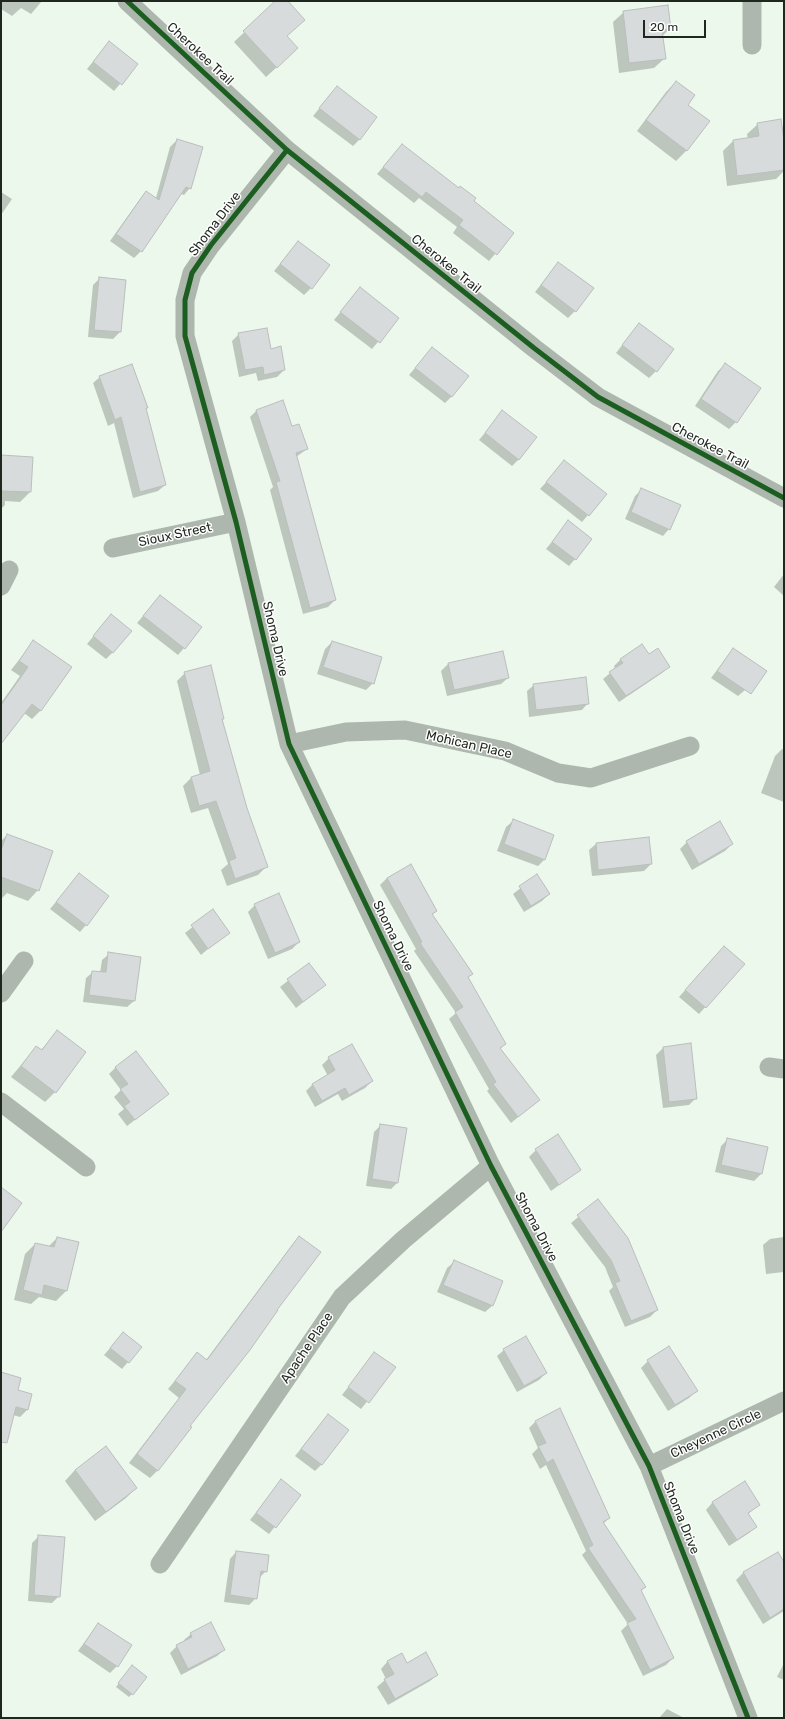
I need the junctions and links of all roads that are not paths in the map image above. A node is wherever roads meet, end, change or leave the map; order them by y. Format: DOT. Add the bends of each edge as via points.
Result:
graph roads {
  1 [pos="127,1"];
  2 [pos="752,1"];
  3 [pos="752,45"];
  4 [pos="287,150"];
  5 [pos="784,498"];
  6 [pos="236,522"];
  7 [pos="113,548"];
  8 [pos="289,744"];
  9 [pos="690,746"];
  10 [pos="24,961"];
  11 [pos="1,993"];
  12 [pos="1,1102"];
  13 [pos="492,1166"];
  14 [pos="86,1167"];
  15 [pos="784,1402"];
  16 [pos="648,1466"];
  17 [pos="160,1564"];
  18 [pos="748,1718"];
  1 -- 4 [label="street, Cherokee Trail"];
  2 -- 3 [label="street"];
  4 -- 5 [label="street, Cherokee Trail" via="598,397"];
  4 -- 6 [label="street, Shoma Drive" via="207,250 192,273 185,300 185,336"];
  6 -- 7 [label="street, Sioux Street"];
  6 -- 8 [label="street, Shoma Drive"];
  8 -- 9 [label="street, Mohican Place" via="346,732 405,730 505,751 558,773 591,778"];
  8 -- 13 [label="street, Shoma Drive"];
  10 -- 11 [label="street"];
  12 -- 14 [label="street"];
  13 -- 16 [label="street, Shoma Drive"];
  13 -- 17 [label="street, Apache Place" via="403,1240 342,1297"];
  15 -- 16 [label="street, Cheyenne Circle"];
  16 -- 18 [label="street, Shoma Drive"];
}
